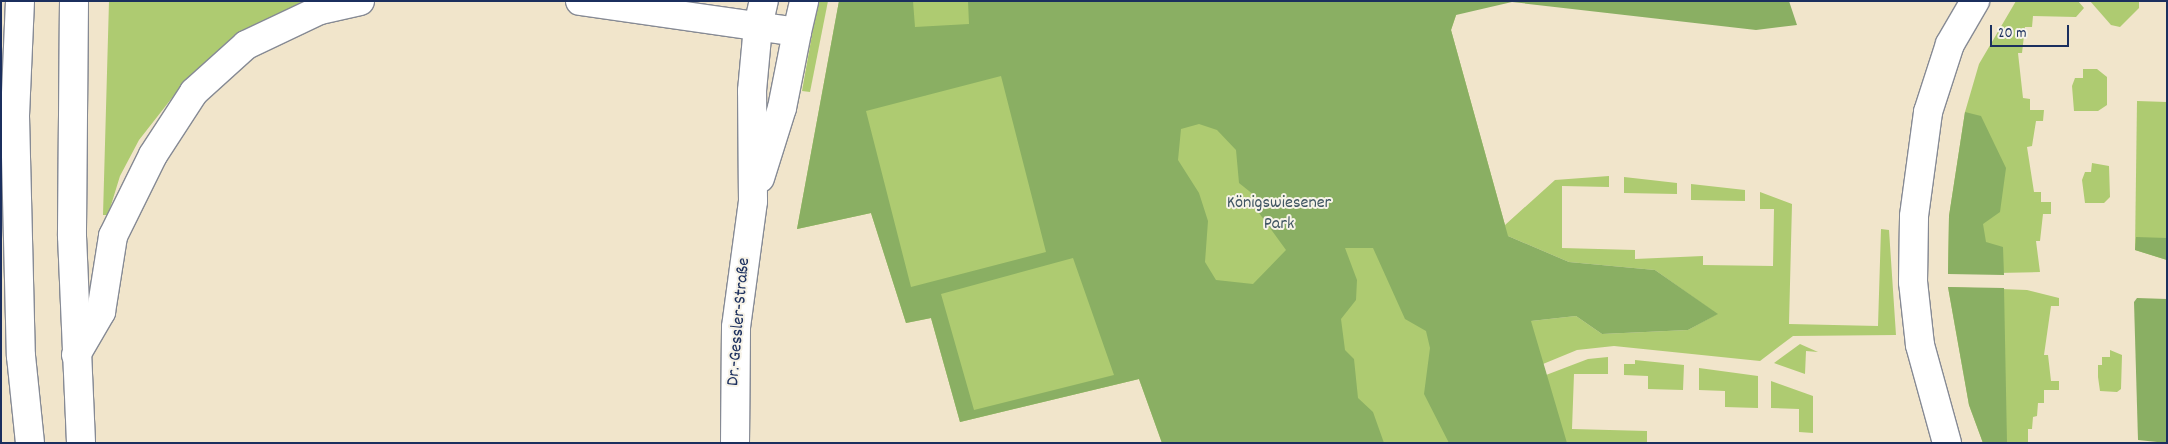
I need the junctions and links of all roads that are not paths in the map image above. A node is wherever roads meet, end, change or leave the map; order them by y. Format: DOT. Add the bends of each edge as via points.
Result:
graph roads {
  1 [pos="20,1"];
  2 [pos="74,1"];
  3 [pos="360,1"];
  4 [pos="580,1"];
  5 [pos="804,1"];
  6 [pos="1975,1"];
  7 [pos="761,14"];
  8 [pos="797,32"];
  9 [pos="1,83"];
  10 [pos="15,116"];
  11 [pos="753,201"];
  12 [pos="76,355"];
  13 [pos="30,443"];
  14 [pos="81,443"];
  15 [pos="735,443"];
  16 [pos="1947,443"];
  1 -- 10 [label="main road"];
  2 -- 12 [label="main road" via="70,89"];
  3 -- 12 [label="main road" via="320,10 246,45 194,92 153,155 113,236 101,312"];
  4 -- 7 [label="main road"];
  5 -- 8 [label="main road, Dr.-Gessler-Straße"];
  6 -- 16 [label="main road" via="1950,44 1928,112 1914,216 1913,282 1920,344"];
  7 -- 8 [label="main road"];
  7 -- 11 [label="main road, Dr.-Gessler-Straße" via="752,91"];
  8 -- 11 [label="main road, Dr.-Gessler-Straße" via="782,108"];
  9 -- 10 [label="main road"];
  10 -- 13 [label="main road" via="22,356"];
  11 -- 15 [label="main road, Dr.-Gessler-Straße" via="736,327"];
  12 -- 14 [label="main road"];
}
